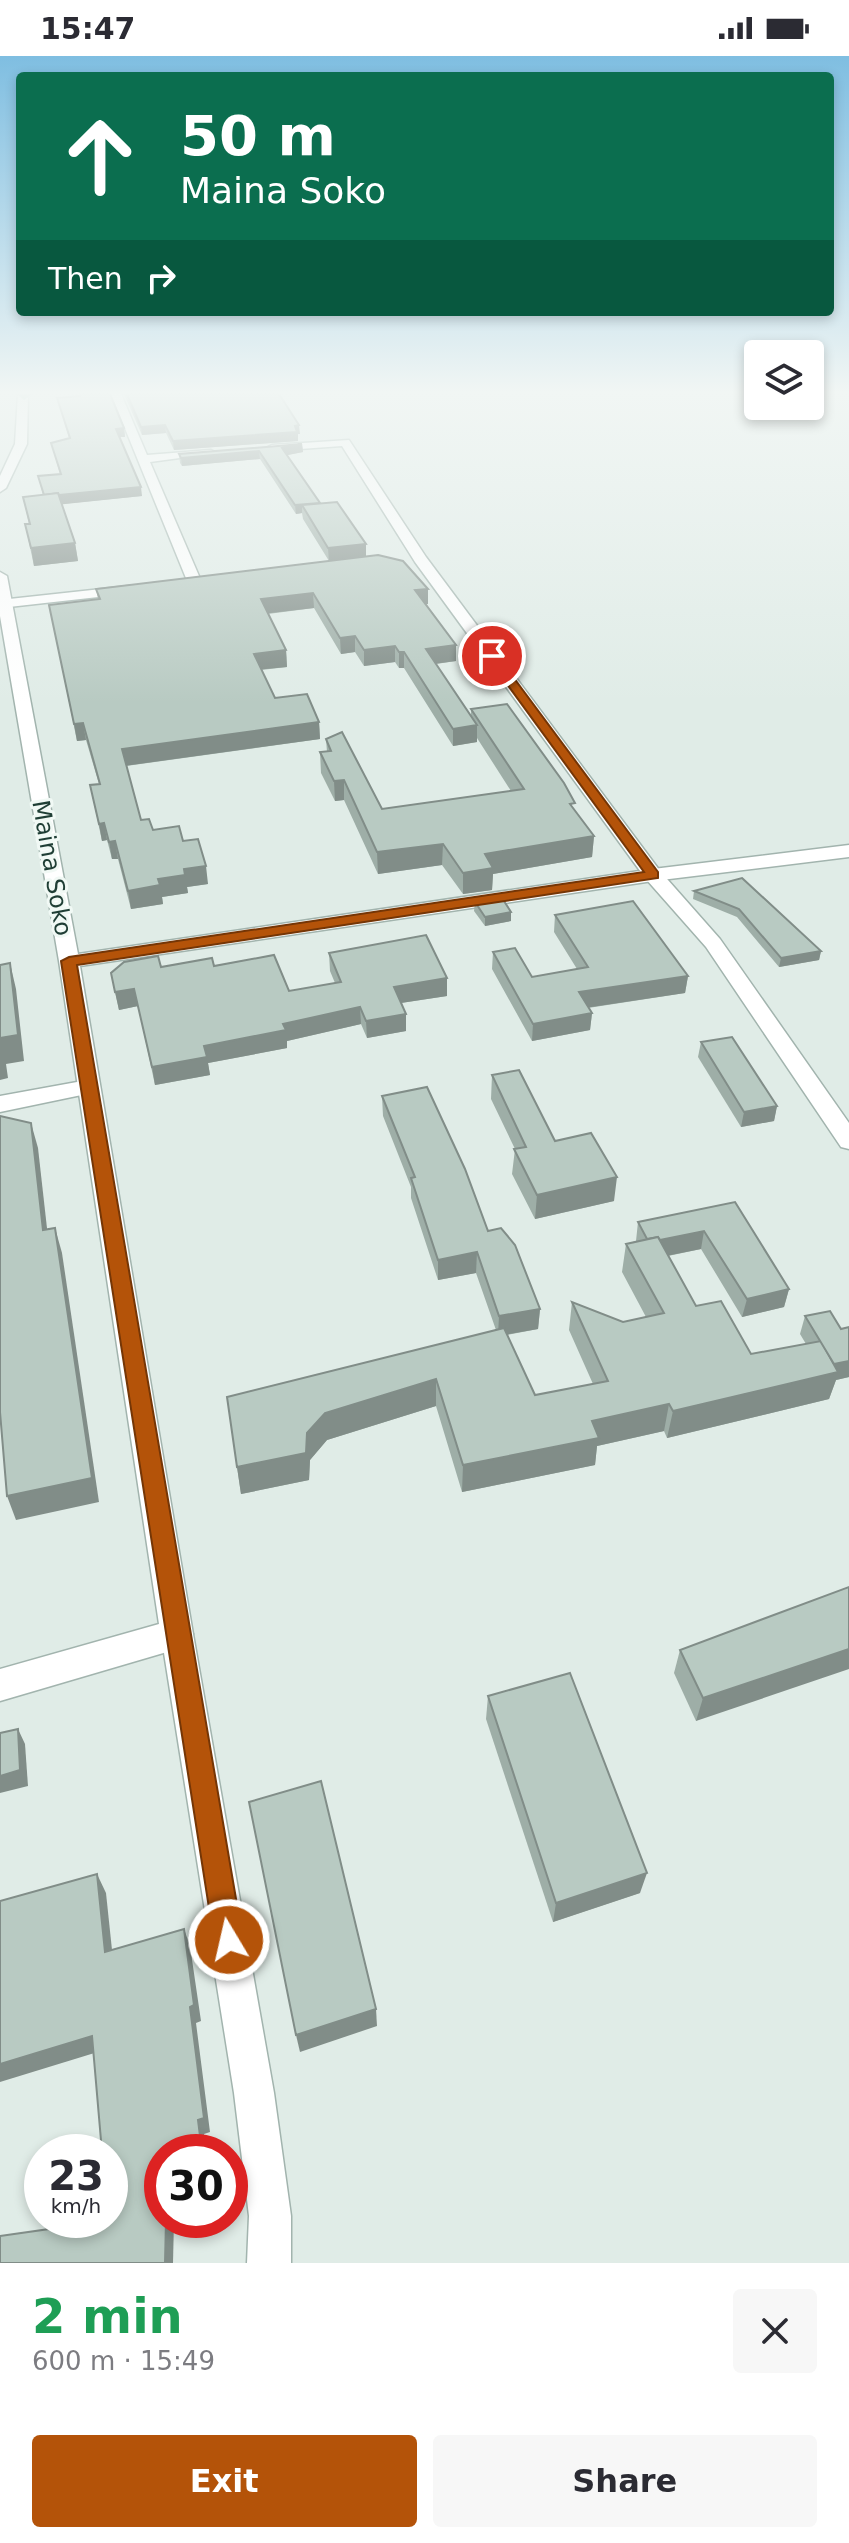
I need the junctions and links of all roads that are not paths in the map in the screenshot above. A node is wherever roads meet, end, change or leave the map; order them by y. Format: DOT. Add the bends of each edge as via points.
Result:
graph roads {
  1 [pos="161,497"];
  2 [pos="377,497"];
  3 [pos="0,576"];
  4 [pos="179,585"];
  5 [pos="148,588"];
  6 [pos="3,604"];
  7 [pos="849,851"];
  8 [pos="653,875"];
  9 [pos="69,961"];
  10 [pos="88,1087"];
  11 [pos="0,1104"];
  12 [pos="849,1141"];
  13 [pos="177,1634"];
  14 [pos="0,1685"];
  15 [pos="269,2263"];
  1 -- 4 [label="street" via="202,582"];
  2 -- 8 [label="street" via="413,560"];
  3 -- 6 [label="street, Maina Soko"];
  5 -- 6 [label="street"];
  6 -- 9 [label="street, Maina Soko"];
  7 -- 8 [label="street"];
  8 -- 9 [label="street"];
  8 -- 12 [label="street" via="713,943"];
  9 -- 10 [label="street, Maina Soko"];
  10 -- 11 [label="street"];
  10 -- 13 [label="street, Maina Soko"];
  13 -- 14 [label="street"];
  13 -- 15 [label="street, Maina Soko" via="254,2093 270,2216"];
}
